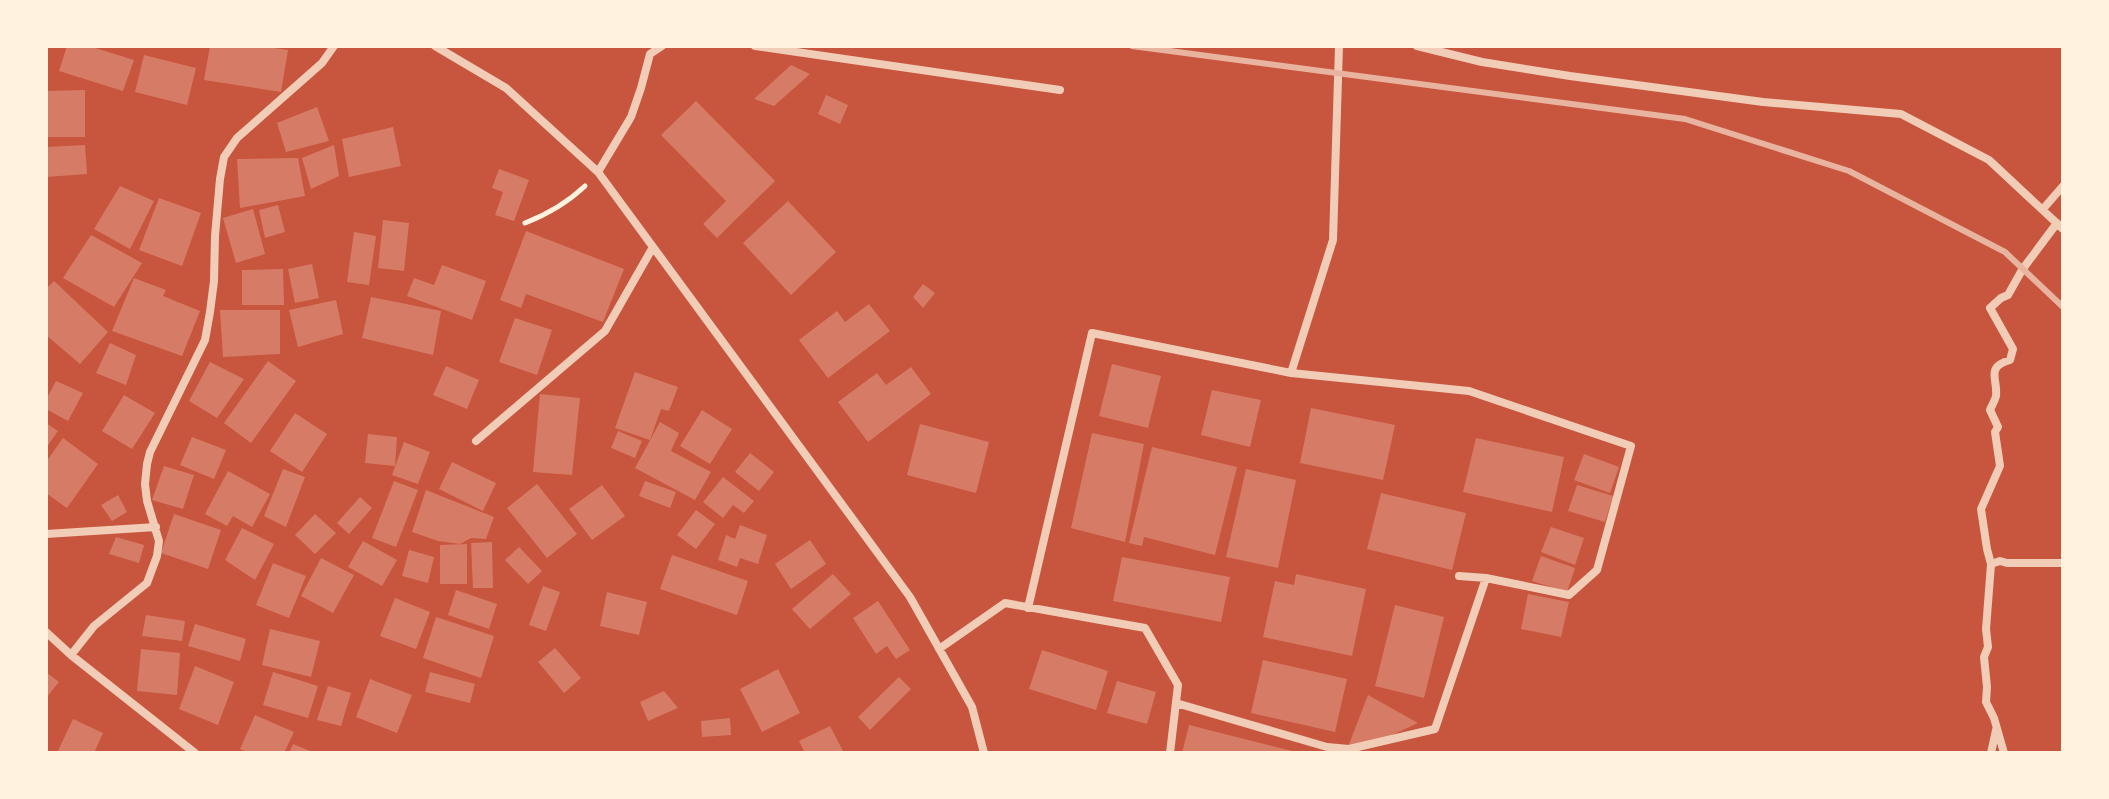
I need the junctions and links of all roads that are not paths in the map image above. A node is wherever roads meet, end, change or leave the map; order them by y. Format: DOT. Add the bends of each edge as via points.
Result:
graph roads {
  1 [pos="334,46"];
  2 [pos="435,46"];
  3 [pos="662,46"];
  4 [pos="755,46"];
  5 [pos="1339,46"];
  6 [pos="1417,46"];
  7 [pos="1060,90"];
  8 [pos="598,172"];
  9 [pos="2063,186"];
  10 [pos="2043,209"];
  11 [pos="2060,226"];
  12 [pos="653,247"];
  13 [pos="1291,373"];
  14 [pos="476,441"];
  15 [pos="156,527"];
  16 [pos="46,534"];
  17 [pos="2063,563"];
  18 [pos="1991,564"];
  19 [pos="1459,576"];
  20 [pos="1486,578"];
  21 [pos="1028,608"];
  22 [pos="46,632"];
  23 [pos="939,649"];
  24 [pos="71,655"];
  25 [pos="1176,703"];
  26 [pos="1996,729"];
  27 [pos="195,753"];
  28 [pos="984,753"];
  29 [pos="1170,753"];
  30 [pos="1991,753"];
  31 [pos="2004,753"];
  1 -- 15 [label="street" via="322,63 237,138 224,157 205,340 147,464 147,501"];
  2 -- 8 [label="street" via="506,88"];
  3 -- 8 [label="street" via="650,54 631,117"];
  4 -- 7 [label="street"];
  5 -- 13 [label="street" via="1333,240"];
  6 -- 10 [label="street" via="1570,76 1901,114 1989,160"];
  8 -- 12 [label="street"];
  9 -- 10 [label="street"];
  10 -- 11 [label="street"];
  11 -- 18 [label="street" via="2008,295 1990,308 2013,349 1993,380 1996,394 1990,410 1998,427 2000,466 1981,509"];
  12 -- 14 [label="street" via="605,331"];
  12 -- 23 [label="street" via="910,597"];
  13 -- 20 [label="street" via="1469,391 1631,446 1597,570 1569,595"];
  13 -- 21 [label="street" via="1092,333"];
  15 -- 16 [label="street"];
  15 -- 24 [label="street" via="157,556 147,583 94,626"];
  17 -- 18 [label="street"];
  18 -- 26 [label="street" via="1985,697"];
  19 -- 20 [label="street"];
  20 -- 25 [label="street" via="1435,729 1349,749 1327,747"];
  21 -- 23 [label="street" via="1005,603"];
  21 -- 25 [label="street" via="1145,628 1178,685"];
  22 -- 24 [label="street"];
  23 -- 28 [label="street" via="972,707"];
  24 -- 27 [label="street"];
  25 -- 29 [label="street"];
  26 -- 30 [label="street"];
  26 -- 31 [label="street"];
}
